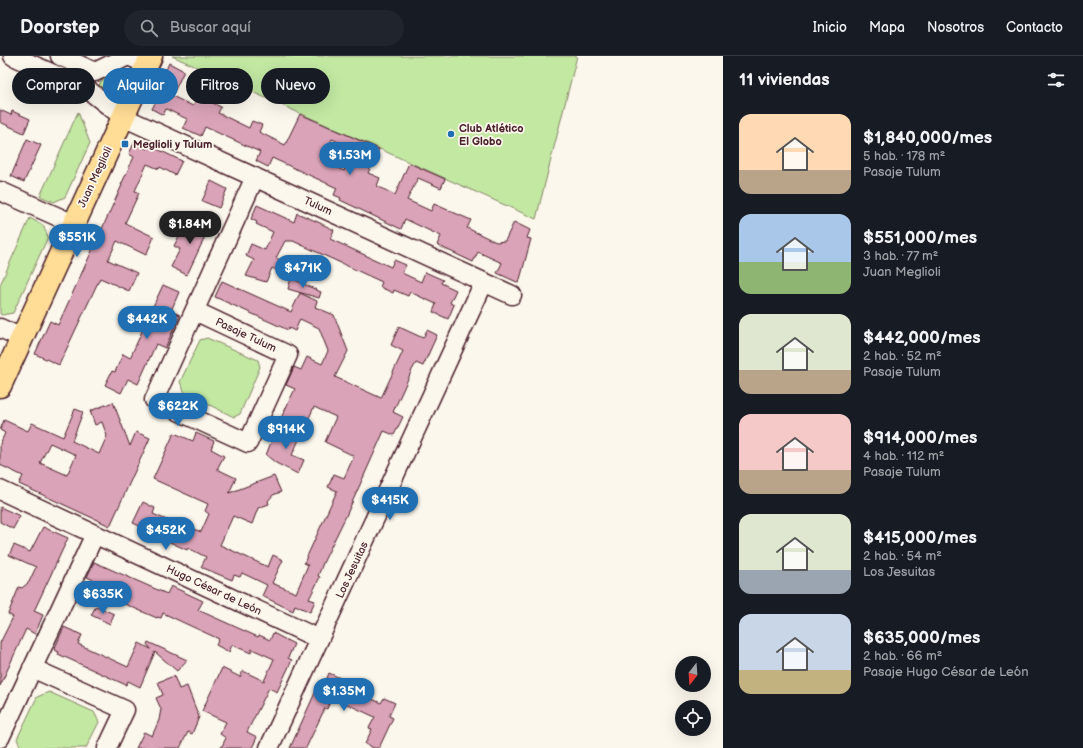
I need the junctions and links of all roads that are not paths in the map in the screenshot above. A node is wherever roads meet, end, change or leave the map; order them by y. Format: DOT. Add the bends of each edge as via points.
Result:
graph roads {
  1 [pos="13,56"];
  2 [pos="60,56"];
  3 [pos="149,60"];
  4 [pos="40,68"];
  5 [pos="86,68"];
  6 [pos="95,72"];
  7 [pos="95,95"];
  8 [pos="123,117"];
  9 [pos="255,177"];
  10 [pos="0,191"];
  11 [pos="74,224"];
  12 [pos="484,282"];
  13 [pos="512,295"];
  14 [pos="195,311"];
  15 [pos="0,328"];
  16 [pos="22,338"];
  17 [pos="0,386"];
  18 [pos="0,490"];
  19 [pos="94,534"];
  20 [pos="319,639"];
  21 [pos="32,668"];
  22 [pos="0,738"];
  23 [pos="107,748"];
  24 [pos="269,748"];
  1 -- 4 [label="street, Tulum"];
  2 -- 5 [label="street"];
  3 -- 6 [label="street" via="128,56"];
  3 -- 8 [label="main road, Juan Meglioli"];
  7 -- 8 [label="street, Tulum"];
  8 -- 9 [label="street, Tulum"];
  8 -- 11 [label="main road, Juan Meglioli"];
  9 -- 12 [label="street, Tulum"];
  9 -- 14 [label="street, Pasaje Tulum"];
  10 -- 11 [label="street"];
  11 -- 16 [label="main road, Juan Meglioli"];
  12 -- 13 [label="street, Tulum"];
  12 -- 20 [label="street, Los Jesuitas"];
  14 -- 14 [label="street, Pasaje Tulum" via="154,400 248,443 288,355"];
  15 -- 16 [label="street"];
  16 -- 17 [label="main road, Juan Meglioli"];
  18 -- 19 [label="street, Hugo César de León"];
  19 -- 20 [label="street, Hugo César de León"];
  19 -- 21 [label="street"];
  20 -- 24 [label="street, Los Jesuitas"];
  21 -- 22 [label="street"];
  21 -- 23 [label="street" via="124,710"];
}
